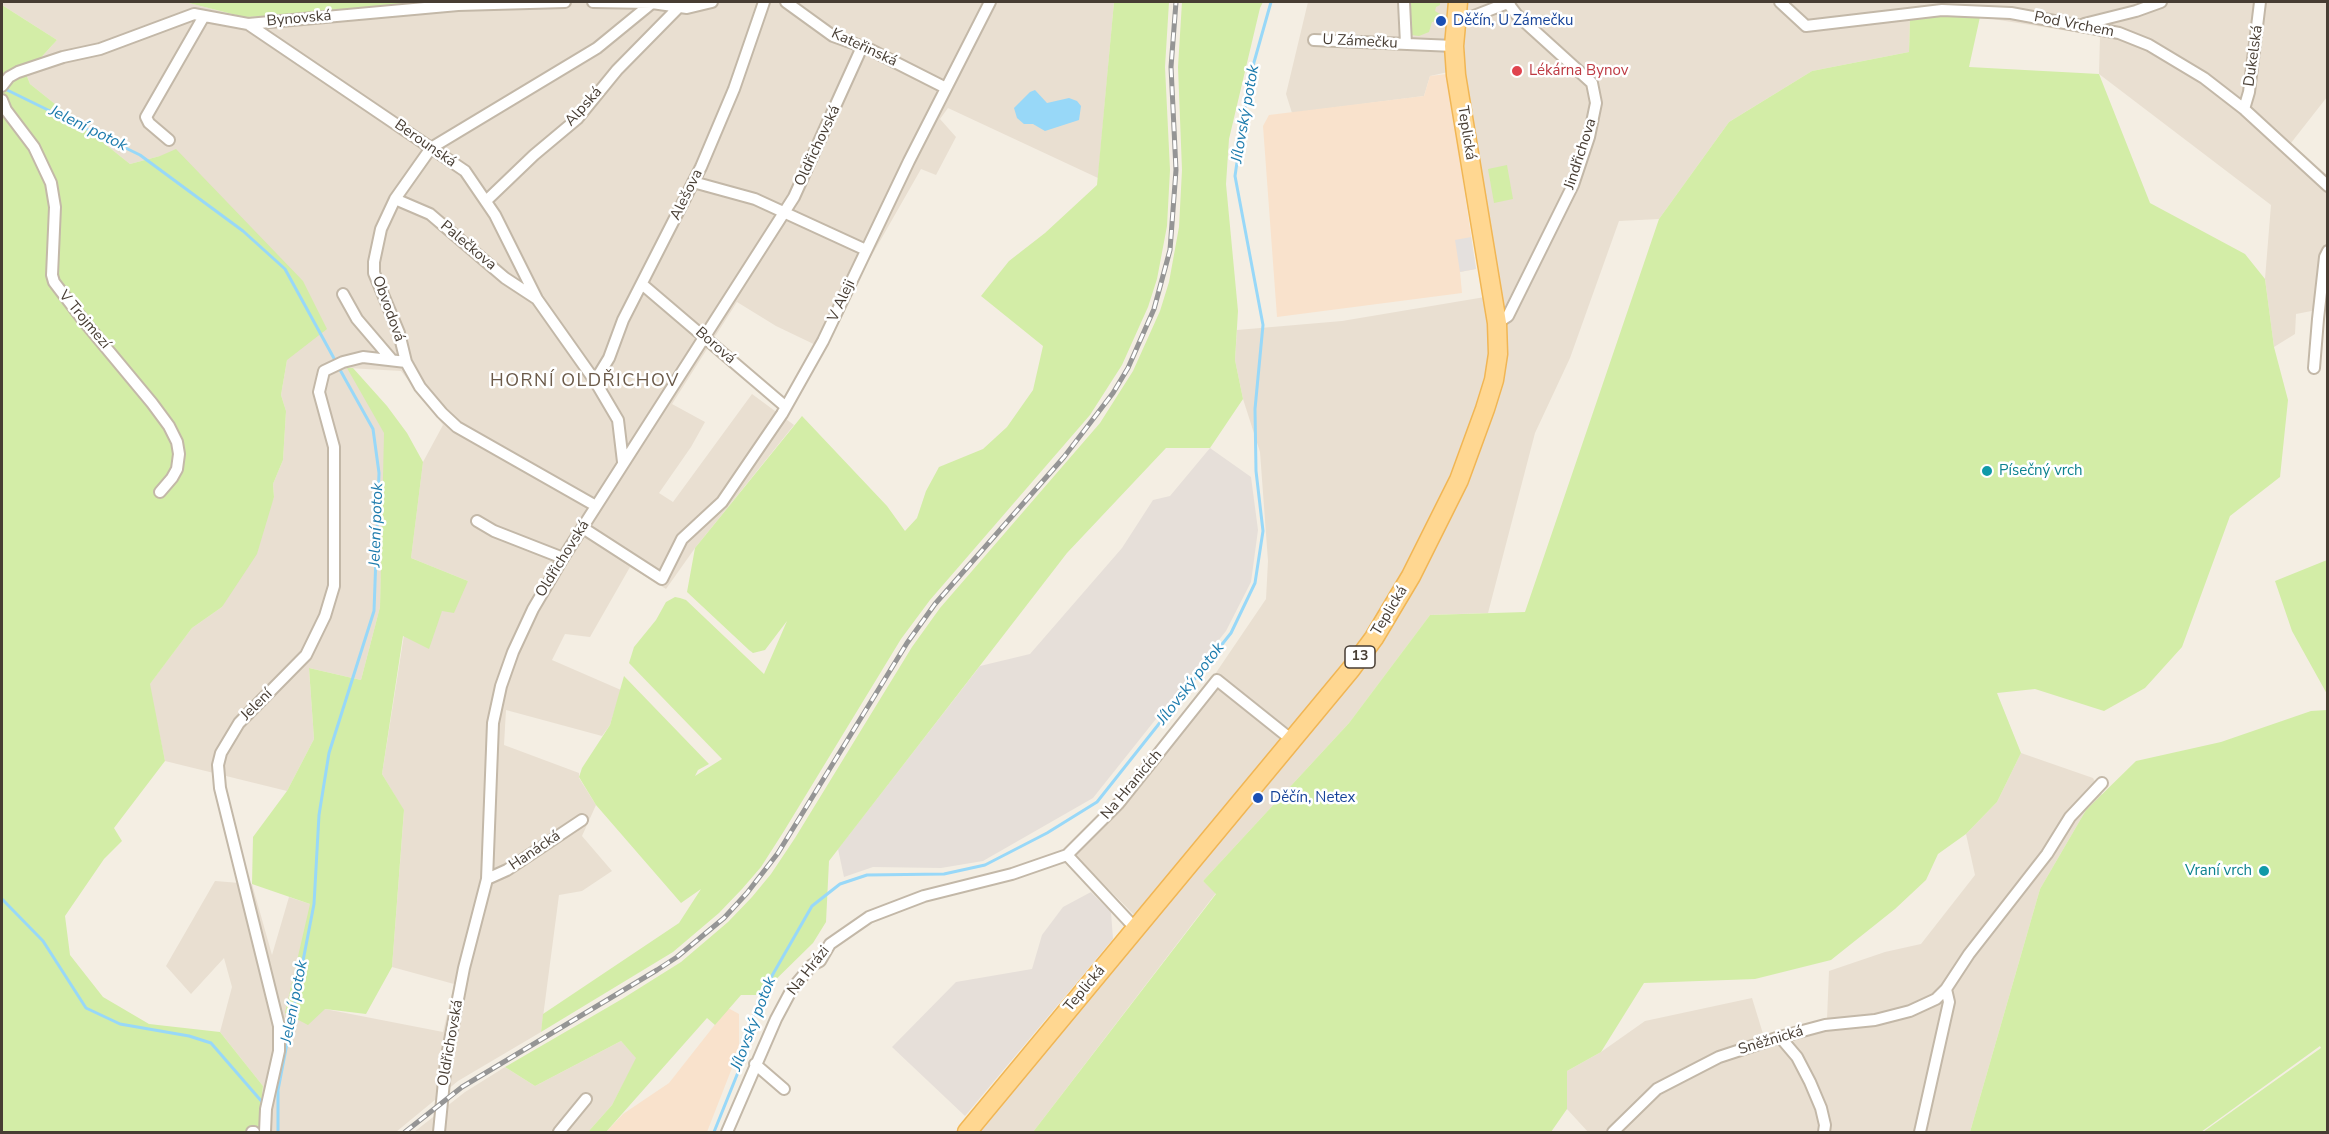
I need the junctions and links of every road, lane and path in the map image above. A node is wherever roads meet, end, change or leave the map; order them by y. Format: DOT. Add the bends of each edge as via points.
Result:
graph roads {
  1 [pos="565,2"];
  2 [pos="593,2"];
  3 [pos="712,2"];
  4 [pos="764,2"];
  5 [pos="786,2"];
  6 [pos="990,2"];
  7 [pos="1404,2"];
  8 [pos="1458,2"];
  9 [pos="1508,2"];
  10 [pos="1780,2"];
  11 [pos="2161,2"];
  12 [pos="2260,2"];
  13 [pos="484,3"];
  14 [pos="652,3"];
  15 [pos="1946,6"];
  16 [pos="678,8"];
  17 [pos="204,16"];
  18 [pos="1456,22"];
  19 [pos="248,24"];
  20 [pos="2081,25"];
  21 [pos="1314,40"];
  22 [pos="1406,44"];
  23 [pos="1454,46"];
  24 [pos="862,47"];
  25 [pos="2,86"];
  26 [pos="946,88"];
  27 [pos="2,100"];
  28 [pos="2244,109"];
  29 [pos="169,140"];
  30 [pos="431,148"];
  31 [pos="693,182"];
  32 [pos="2328,186"];
  33 [pos="395,199"];
  34 [pos="486,201"];
  35 [pos="783,213"];
  36 [pos="866,250"];
  37 [pos="2328,251"];
  38 [pos="643,285"];
  39 [pos="343,294"];
  40 [pos="537,299"];
  41 [pos="1497,323"];
  42 [pos="705,338"];
  43 [pos="392,360"];
  44 [pos="406,362"];
  45 [pos="2314,368"];
  46 [pos="595,381"];
  47 [pos="786,407"];
  48 [pos="623,462"];
  49 [pos="160,492"];
  50 [pos="596,506"];
  51 [pos="477,521"];
  52 [pos="583,528"];
  53 [pos="563,558"];
  54 [pos="1292,741"];
  55 [pos="2102,783"];
  56 [pos="582,820"];
  57 [pos="1067,855"];
  58 [pos="487,879"];
  59 [pos="1136,928"];
  60 [pos="1946,989"];
  61 [pos="1779,1036"];
  62 [pos="755,1064"];
  63 [pos="784,1089"];
  64 [pos="586,1099"];
  65 [pos="265,1132"];
  66 [pos="439,1132"];
  67 [pos="559,1132"];
  68 [pos="727,1132"];
  69 [pos="967,1132"];
  70 [pos="1613,1132"];
  71 [pos="1824,1132"];
  72 [pos="1920,1132"];
  1 -- 13 [label="street, Bynovská"];
  2 -- 14 [label="street"];
  3 -- 16 [label="street"];
  4 -- 31 [label="street, Alešova" via="734,89"];
  5 -- 24 [label="street, Kateřinská" via="833,36"];
  6 -- 26 [label="street, V Aleji"];
  7 -- 22 [label="street, U Zámečku"];
  8 -- 18 [label="main road, Teplická / 13"];
  9 -- 18 [label="street"];
  9 -- 41 [label="street, Jindřichova" via="1517,15 1592,83 1596,103 1573,185 1508,315"];
  10 -- 15 [label="street, Pod Vrchem" via="1806,26"];
  11 -- 20 [label="street"];
  12 -- 28 [label="street, Dukelská"];
  13 -- 19 [label="street, Bynovská"];
  14 -- 16 [label="street"];
  14 -- 30 [label="street, Obvodová" via="597,48"];
  15 -- 20 [label="street, Pod Vrchem"];
  16 -- 34 [label="street, Alpská" via="617,70 577,119"];
  17 -- 19 [label="street, Berounská"];
  17 -- 25 [label="street, Berounská" via="194,15 18,72"];
  17 -- 29 [label="street" via="146,117"];
  18 -- 23 [label="main road, Teplická / 13"];
  19 -- 30 [label="street, Berounská"];
  20 -- 28 [label="street, Pod Vrchem" via="2119,33 2148,45 2204,78"];
  21 -- 22 [label="street, U Zámečku"];
  22 -- 23 [label="street, U Zámečku"];
  23 -- 41 [label="main road, Teplická / 13"];
  24 -- 26 [label="street, Kateřinská"];
  24 -- 35 [label="street, Oldřichovská"];
  26 -- 36 [label="street, V Aleji"];
  27 -- 49 [label="street, V Trojmezí" via="34,147 51,183 56,207 54,282 152,403 177,442 177,469"];
  28 -- 32 [label="street, Pod Vrchem"];
  30 -- 33 [label="street, Obvodová"];
  30 -- 34 [label="street, Berounská" via="465,171"];
  31 -- 35 [label="street" via="755,199"];
  31 -- 38 [label="street, Alešova"];
  33 -- 40 [label="street, Palečkova" via="430,214 505,278"];
  33 -- 44 [label="street, Obvodová" via="381,229 374,273 399,333"];
  34 -- 40 [label="street, Berounská"];
  35 -- 36 [label="street"];
  35 -- 42 [label="street, Oldřichovská"];
  36 -- 47 [label="street, V Aleji" via="823,341"];
  37 -- 45 [label="street"];
  38 -- 42 [label="street, Borová"];
  38 -- 46 [label="street, Alešova"];
  39 -- 43 [label="street" via="357,319"];
  40 -- 46 [label="street, Berounská"];
  41 -- 54 [label="main road, Teplická / 13" via="1494,380 1446,510 1374,638"];
  42 -- 47 [label="street, Borová"];
  42 -- 48 [label="street, Oldřichovská"];
  43 -- 44 [label="street, Jelení"];
  43 -- 65 [label="street, Jelení" via="363,357 324,371 319,392 334,447 334,586 326,616 306,655 239,723 218,765 220,788 279,1026 279,1051"];
  44 -- 50 [label="street, Obvodová" via="420,387 457,427"];
  46 -- 48 [label="street, Berounská" via="618,420"];
  47 -- 52 [label="street, V Aleji" via="722,502 682,539 662,579"];
  48 -- 50 [label="street, Oldřichovská"];
  50 -- 52 [label="street, Oldřichovská"];
  51 -- 53 [label="street"];
  52 -- 53 [label="street, Oldřichovská"];
  53 -- 58 [label="street, Oldřichovská" via="520,635 499,693 491,748"];
  54 -- 57 [label="street, Na Hranicích" via="1217,680 1119,803"];
  54 -- 59 [label="main road, Teplická / 13"];
  55 -- 60 [label="street, Sněžnická" via="2070,817"];
  56 -- 58 [label="street, Hanácká"];
  57 -- 59 [label="street"];
  57 -- 62 [label="street, Na Hrázi" via="1012,874 924,896 869,917 850,929 830,944 820,961 792,989"];
  58 -- 66 [label="street, Oldřichovská" via="446,1061"];
  59 -- 69 [label="main road, Teplická / 13"];
  60 -- 61 [label="street, Sněžnická" via="1936,999 1910,1011"];
  60 -- 72 [label="street" via="1949,1002"];
  61 -- 70 [label="street, Sněžnická" via="1719,1057 1657,1089"];
  61 -- 71 [label="street" via="1797,1057 1810,1082 1826,1125"];
  62 -- 63 [label="street"];
  62 -- 68 [label="street, Na Hrázi"];
  64 -- 67 [label="street"];
}
